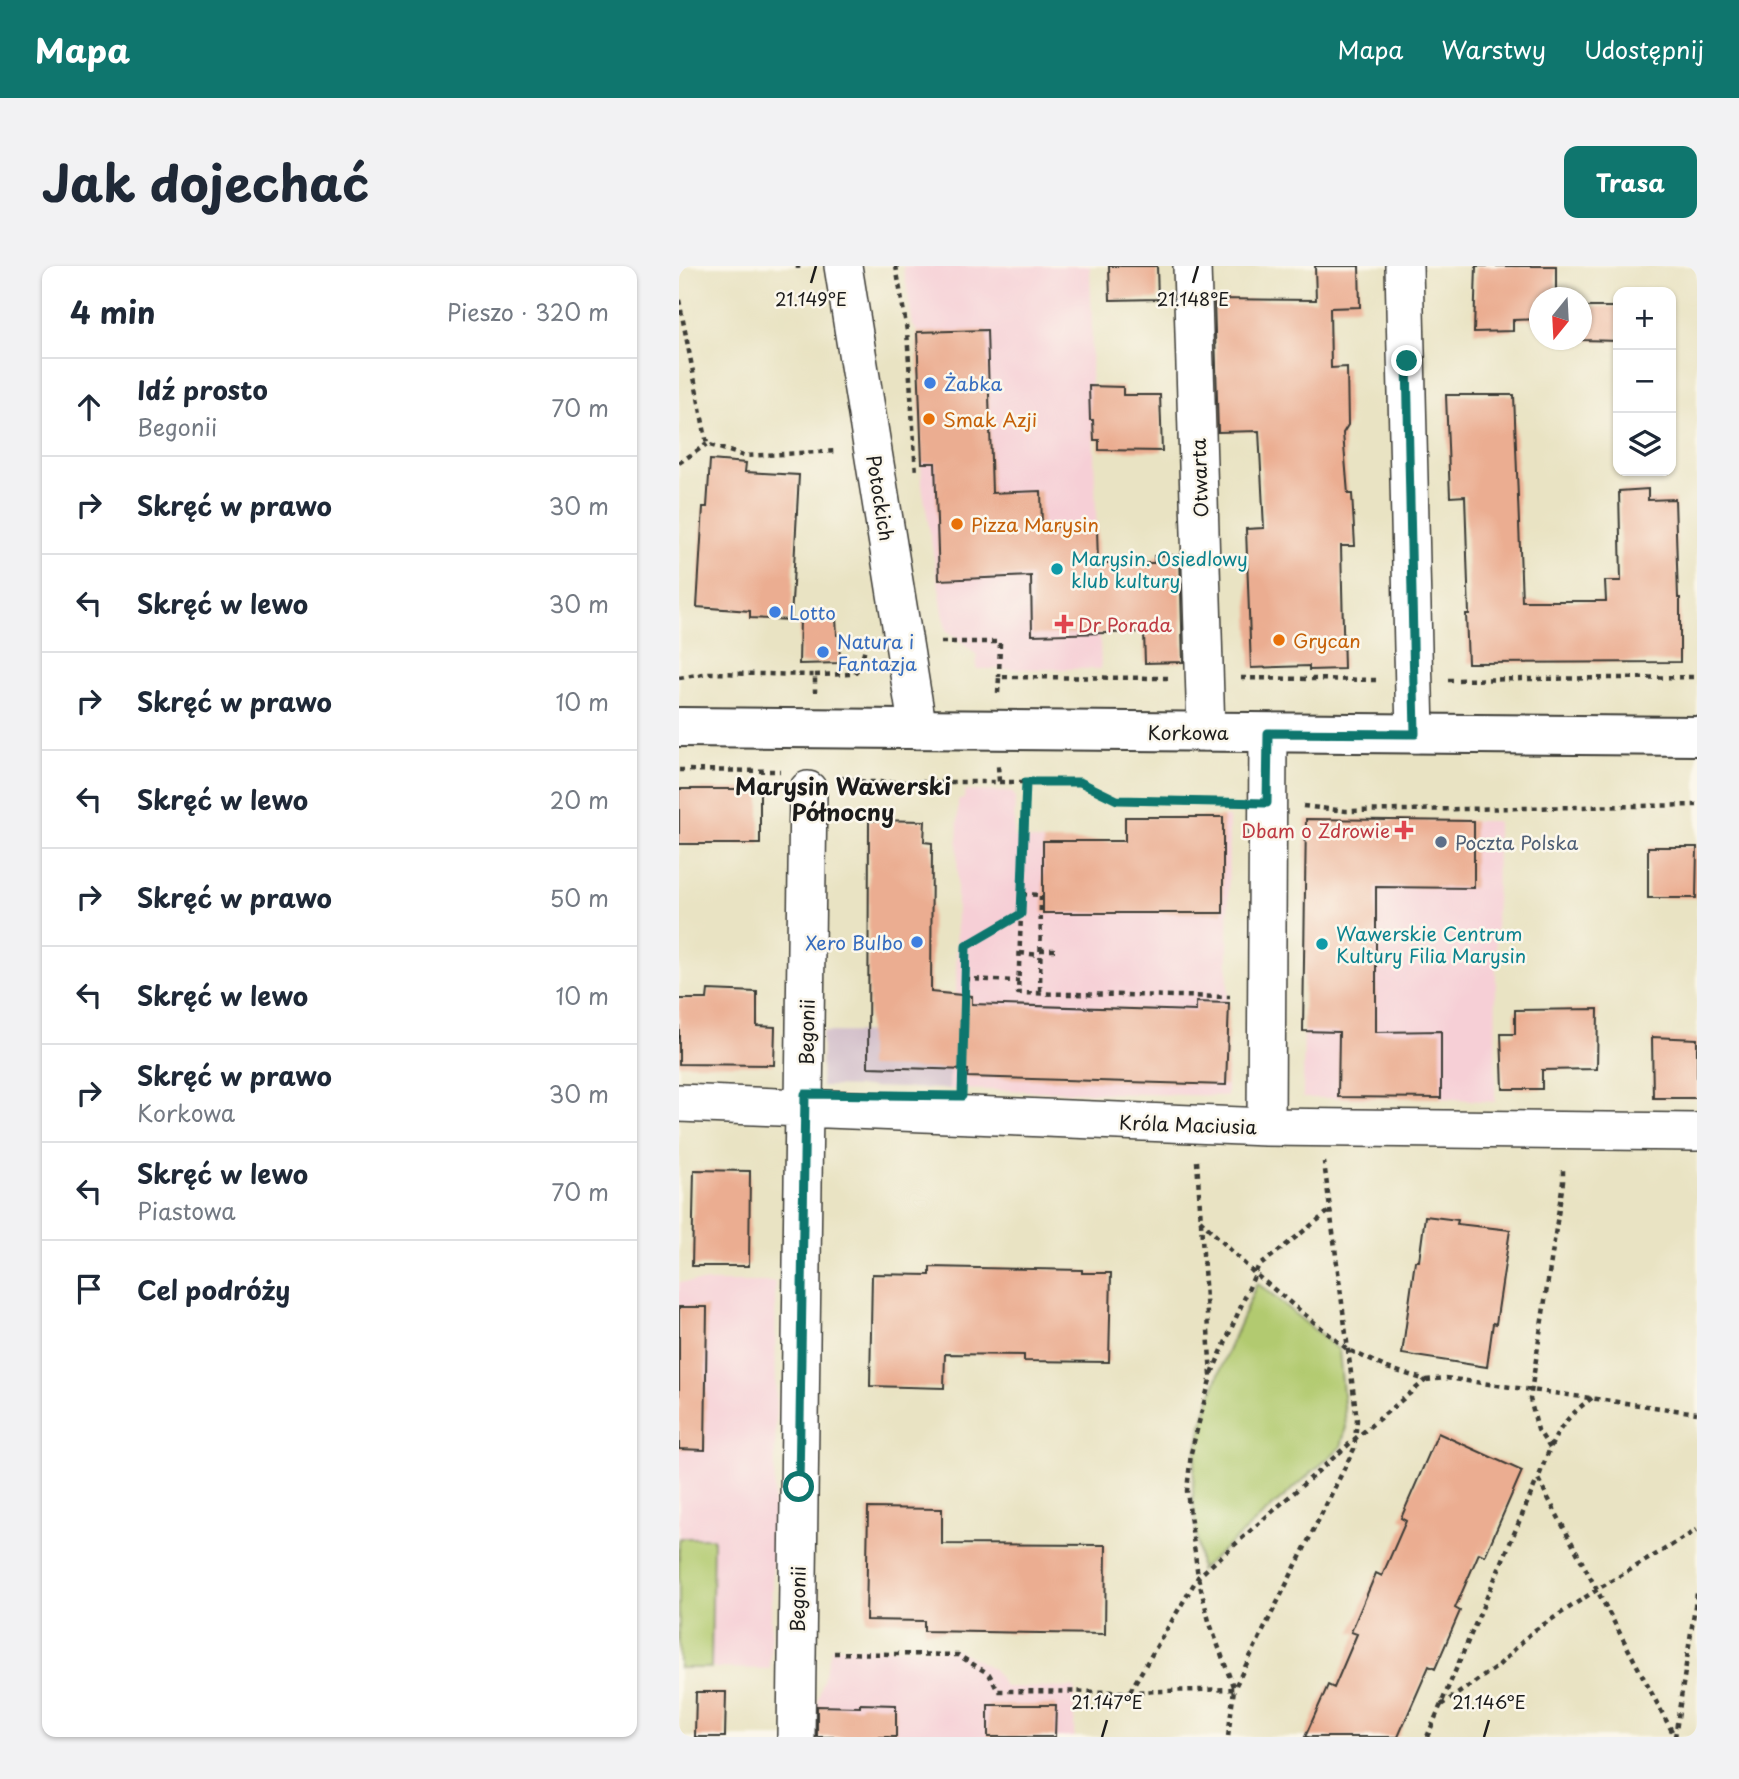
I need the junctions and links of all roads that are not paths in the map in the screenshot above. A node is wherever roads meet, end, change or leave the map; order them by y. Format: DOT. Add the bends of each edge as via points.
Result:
graph roads {
  1 [pos="843,266"];
  2 [pos="1192,266"];
  3 [pos="1404,266"];
  4 [pos="679,727"];
  5 [pos="918,730"];
  6 [pos="1206,732"];
  7 [pos="1268,733"];
  8 [pos="1415,734"];
  9 [pos="1697,736"];
  10 [pos="800,780"];
  11 [pos="679,1104"];
  12 [pos="805,1110"];
  13 [pos="1266,1127"];
  14 [pos="1697,1132"];
  15 [pos="796,1737"];
  1 -- 5 [label="street, Potockich"];
  2 -- 6 [label="street, Otwarta"];
  3 -- 8 [label="street"];
  4 -- 5 [label="street, Korkowa"];
  5 -- 6 [label="street, Korkowa"];
  6 -- 7 [label="street, Korkowa"];
  7 -- 8 [label="street, Korkowa"];
  7 -- 13 [label="street"];
  8 -- 9 [label="street, Korkowa"];
  10 -- 12 [label="street, Begonii"];
  11 -- 12 [label="street, Króla Maciusia"];
  12 -- 13 [label="street, Króla Maciusia"];
  12 -- 15 [label="street, Begonii"];
  13 -- 14 [label="street, Króla Maciusia"];
}
